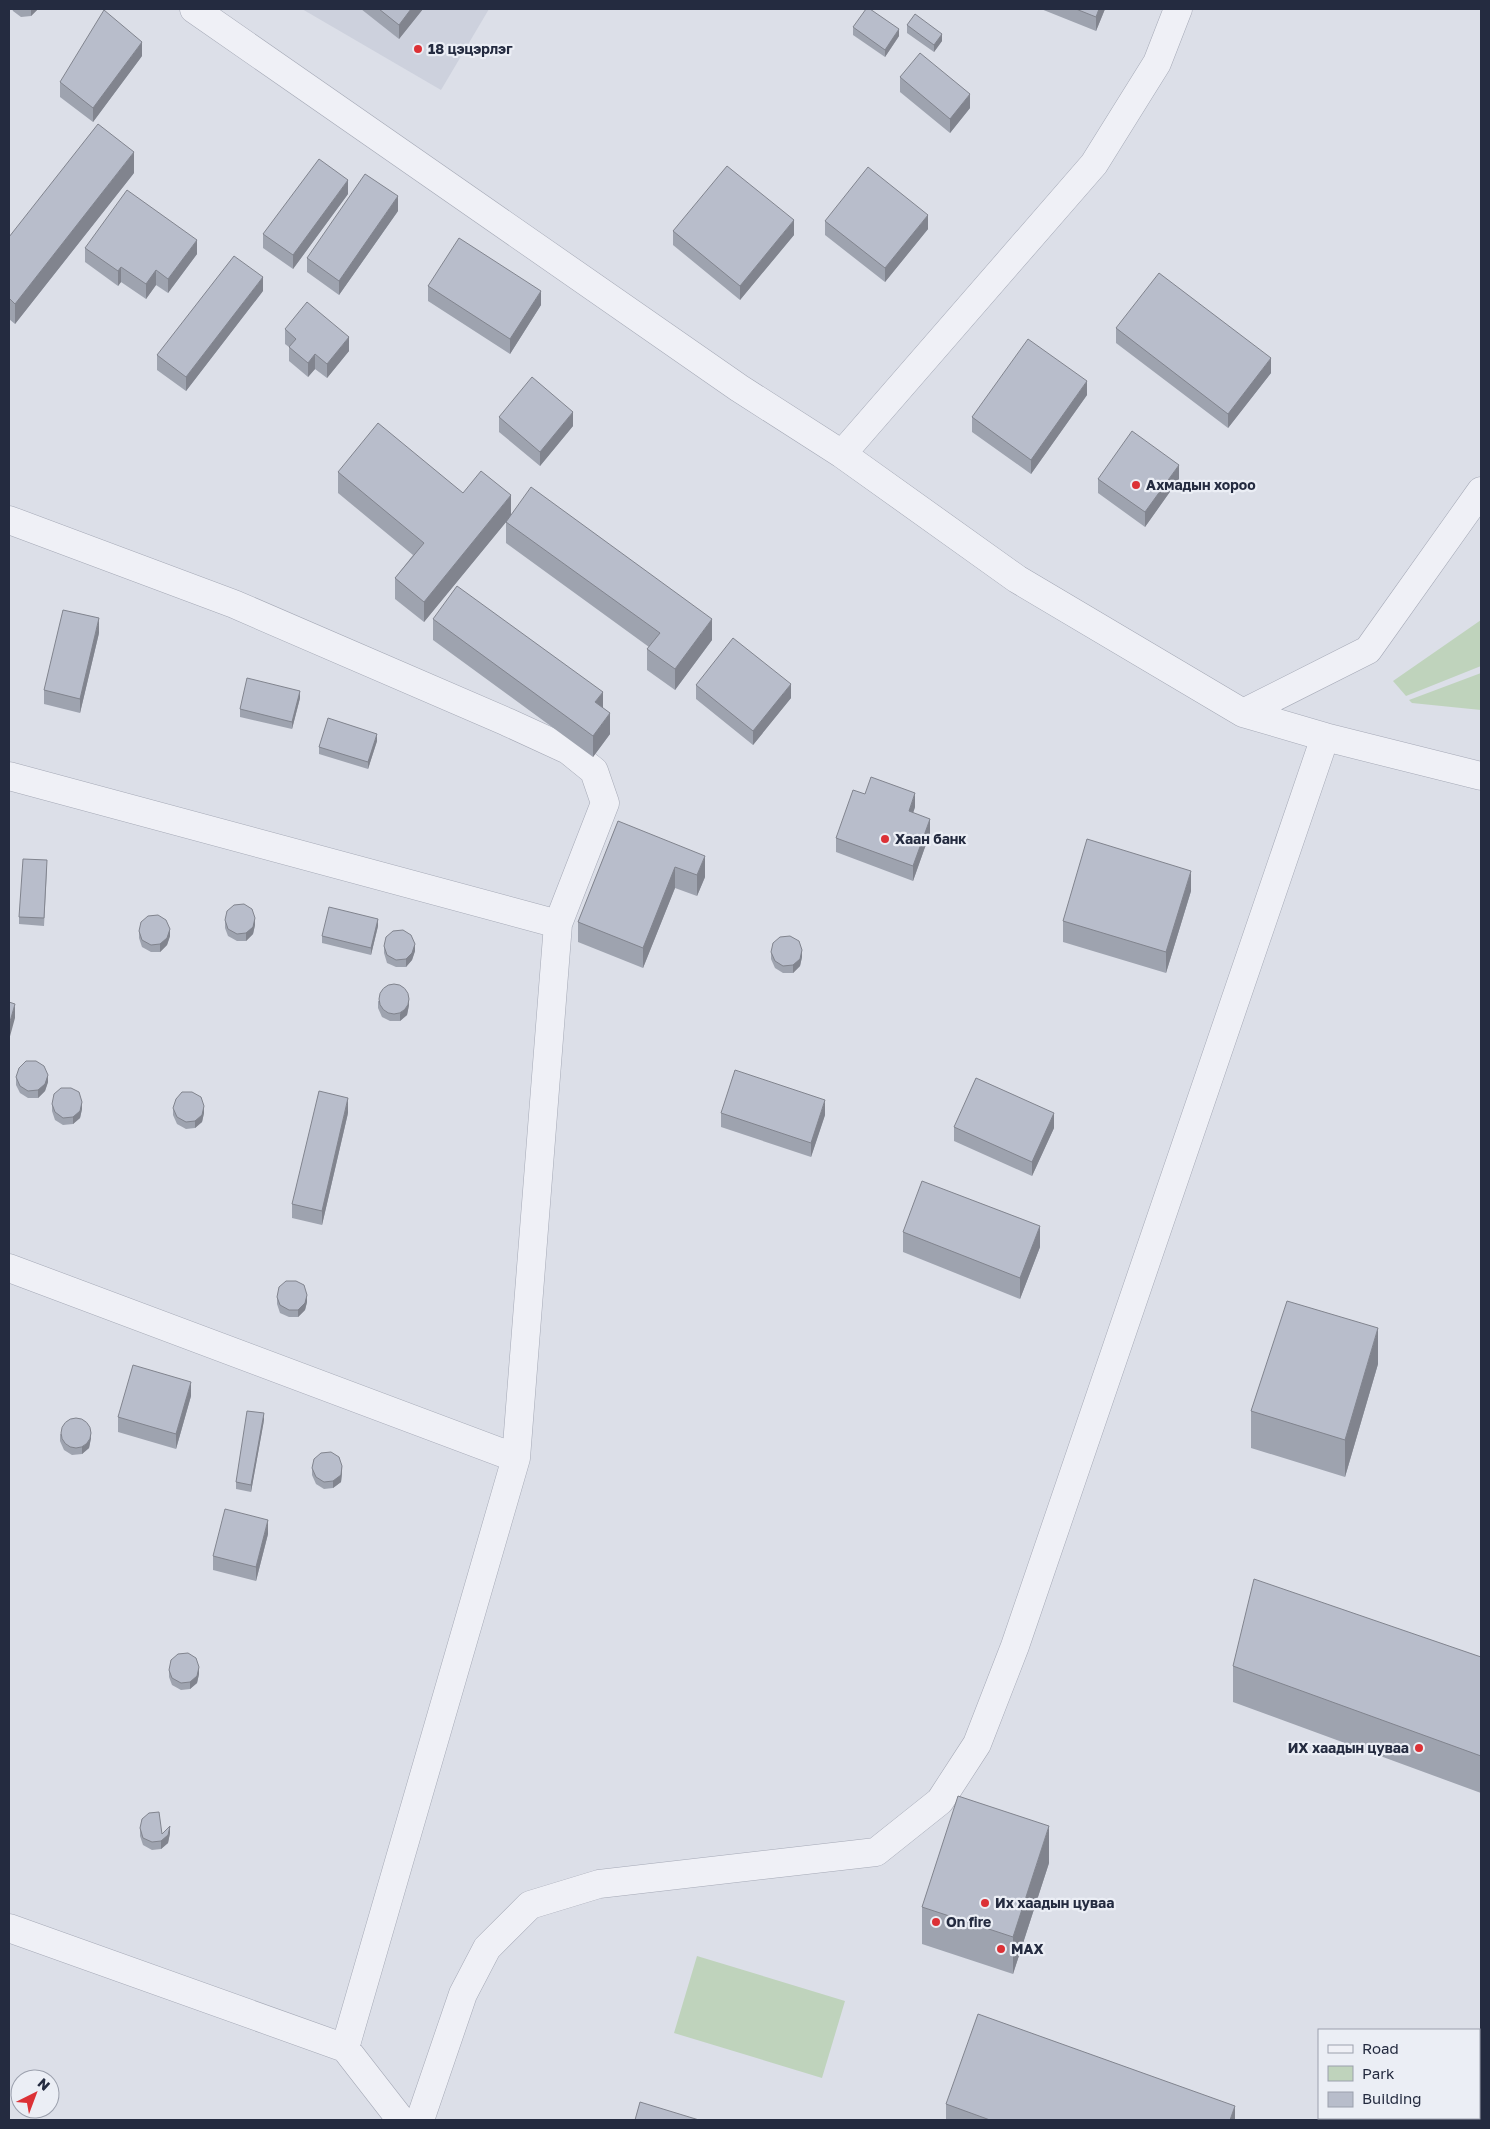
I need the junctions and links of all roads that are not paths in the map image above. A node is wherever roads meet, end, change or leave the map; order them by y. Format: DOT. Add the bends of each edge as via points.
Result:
graph roads {
  1 [pos="194,9"];
  2 [pos="1178,9"];
  3 [pos="842,454"];
  4 [pos="1481,491"];
  5 [pos="9,520"];
  6 [pos="1243,713"];
  7 [pos="1325,737"];
  8 [pos="9,776"];
  9 [pos="1481,776"];
  10 [pos="558,924"];
  11 [pos="9,1268"];
  12 [pos="516,1458"];
  13 [pos="9,1928"];
  14 [pos="345,2048"];
  15 [pos="401,2120"];
  16 [pos="420,2120"];
  1 -- 3 [label="street" via="738,388"];
  2 -- 3 [label="street" via="1157,62 1094,164"];
  3 -- 6 [label="street" via="1016,579"];
  4 -- 6 [label="street" via="1368,650"];
  5 -- 10 [label="street" via="234,604 568,750 594,771 604,803"];
  6 -- 7 [label="street"];
  7 -- 9 [label="street"];
  7 -- 16 [label="street" via="1015,1646 977,1744 940,1802 876,1852 599,1884 530,1904 487,1948 463,1994"];
  8 -- 10 [label="street"];
  10 -- 12 [label="street"];
  11 -- 12 [label="street"];
  12 -- 14 [label="street"];
  13 -- 14 [label="street"];
  14 -- 15 [label="street"];
}
